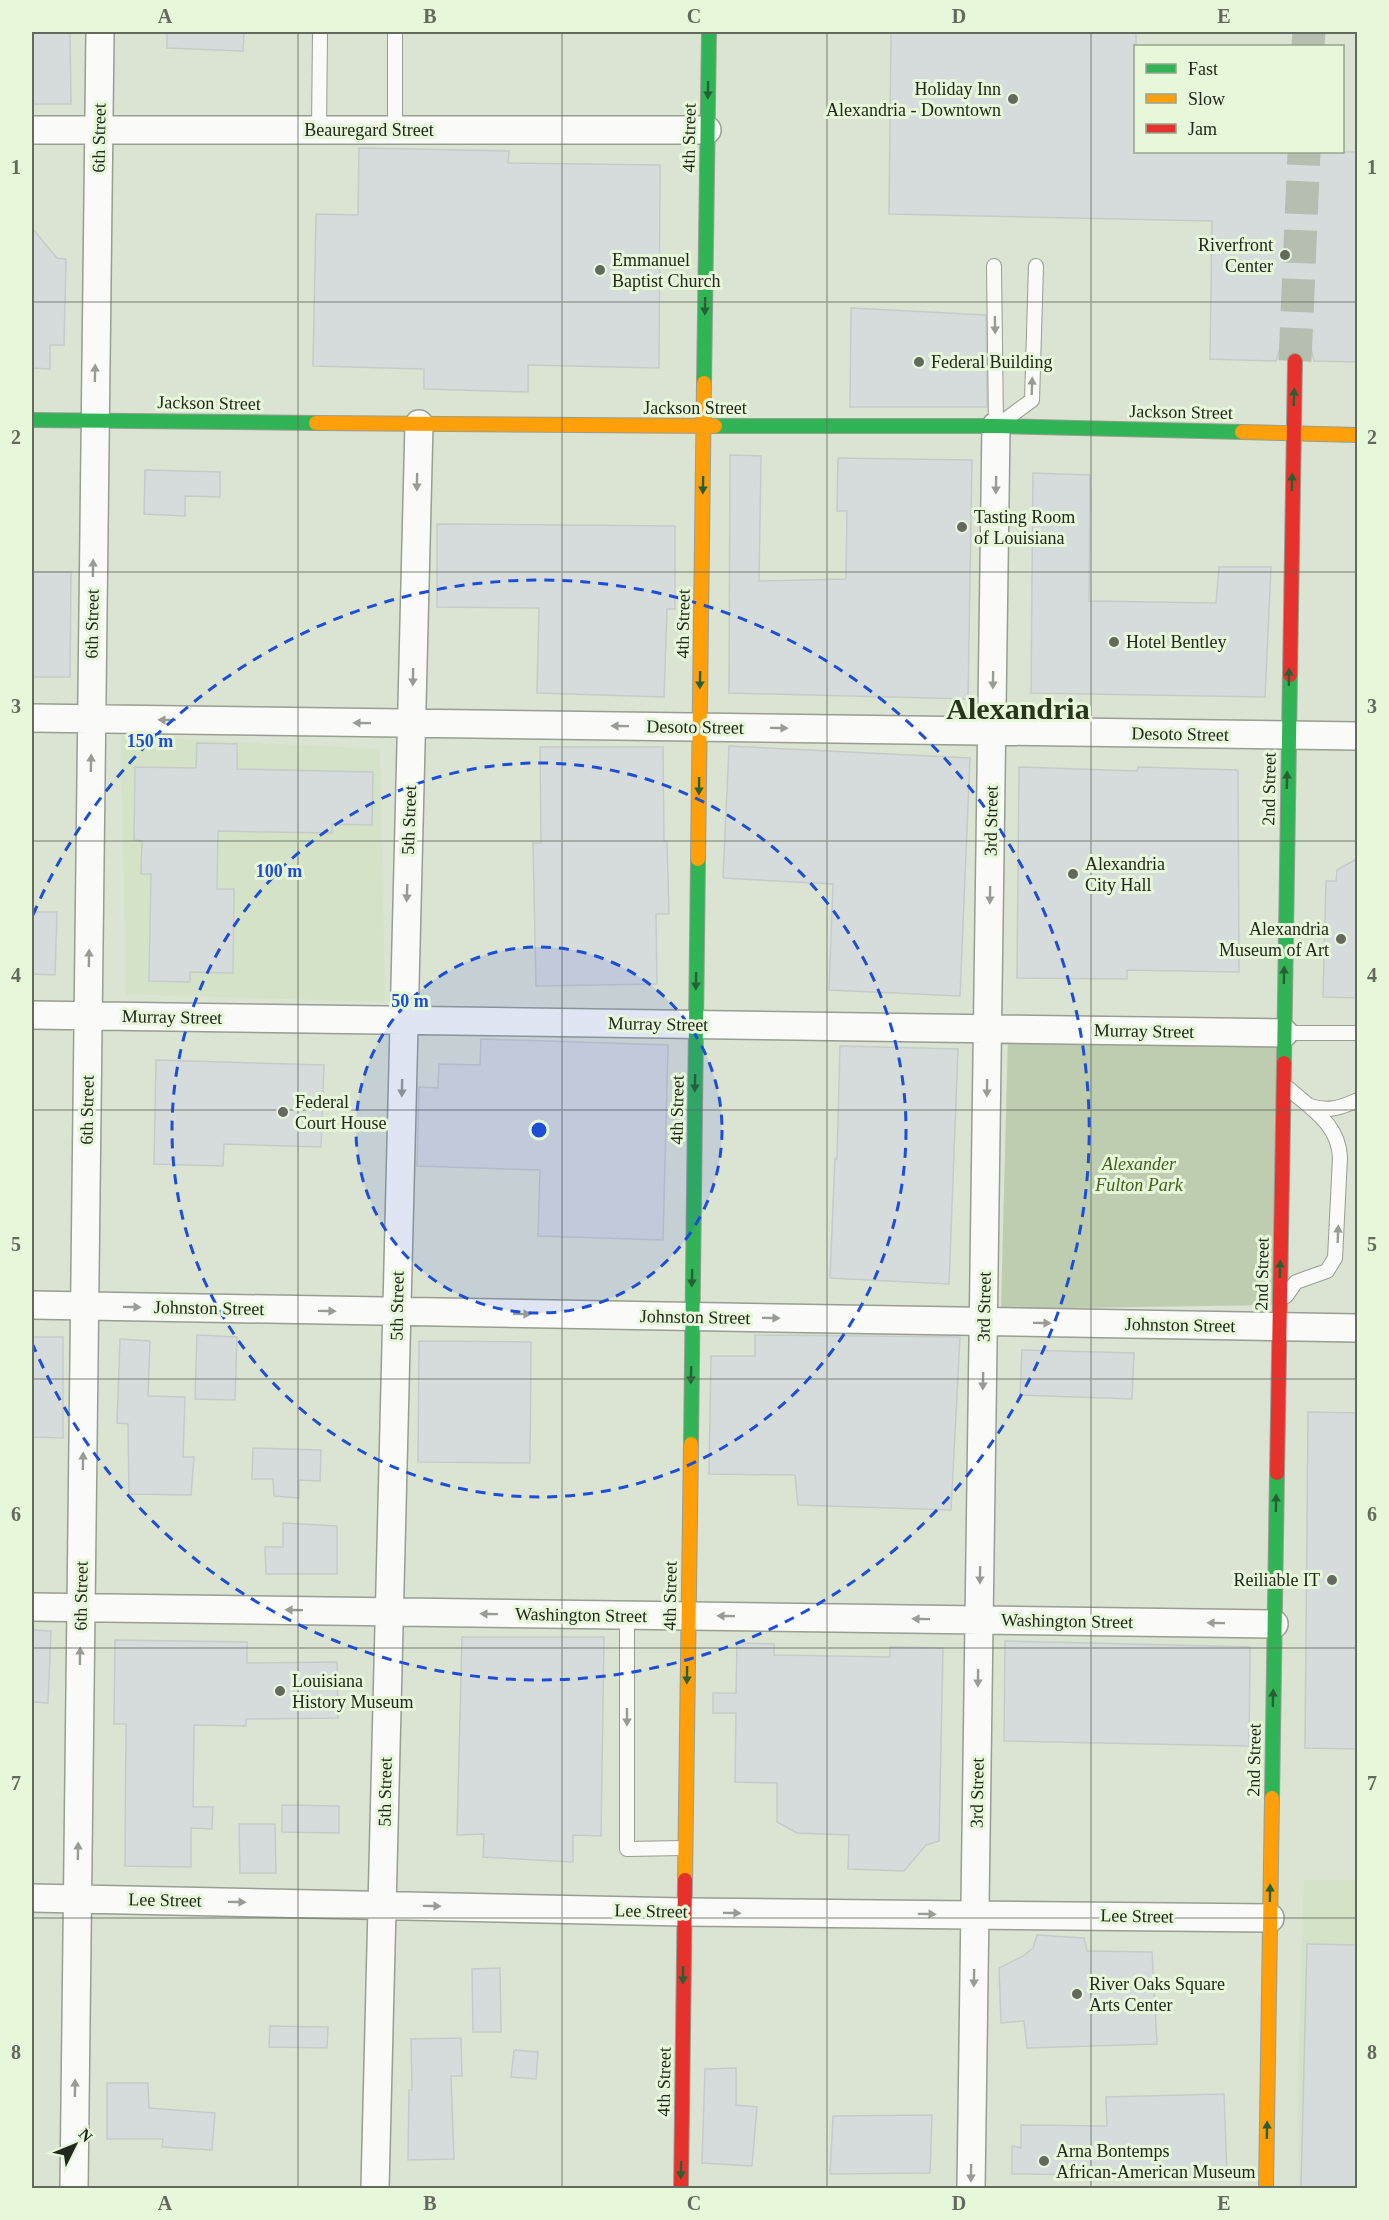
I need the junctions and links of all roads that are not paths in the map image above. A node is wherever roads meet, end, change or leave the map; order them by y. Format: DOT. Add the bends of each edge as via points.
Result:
graph roads {
  1 [pos="100,32"];
  2 [pos="320,32"];
  3 [pos="395,32"];
  4 [pos="709,32"];
  5 [pos="32,130"];
  6 [pos="99,130"];
  7 [pos="319,130"];
  8 [pos="395,130"];
  9 [pos="707,130"];
  10 [pos="994,266"];
  11 [pos="1036,266"];
  12 [pos="1295,361"];
  13 [pos="32,420"];
  14 [pos="95,420"];
  15 [pos="419,424"];
  16 [pos="703,426"];
  17 [pos="996,426"];
  18 [pos="1293,433"];
  19 [pos="1358,435"];
  20 [pos="32,718"];
  21 [pos="91,719"];
  22 [pos="412,723"];
  23 [pos="700,727"];
  24 [pos="992,731"];
  25 [pos="1288,735"];
  26 [pos="1358,736"];
  27 [pos="32,1016"];
  28 [pos="88,1016"];
  29 [pos="404,1021"];
  30 [pos="696,1025"];
  31 [pos="988,1029"];
  32 [pos="1284,1033"];
  33 [pos="1358,1034"];
  34 [pos="1283,1083"];
  35 [pos="1358,1100"];
  36 [pos="1308,1106"];
  37 [pos="32,1305"];
  38 [pos="85,1306"];
  39 [pos="397,1312"];
  40 [pos="692,1317"];
  41 [pos="984,1322"];
  42 [pos="1279,1327"];
  43 [pos="1356,1328"];
  44 [pos="32,1607"];
  45 [pos="81,1608"];
  46 [pos="390,1612"];
  47 [pos="688,1616"];
  48 [pos="627,1617"];
  49 [pos="979,1620"];
  50 [pos="1274,1624"];
  51 [pos="684,1848"];
  52 [pos="32,1898"];
  53 [pos="77,1898"];
  54 [pos="382,1905"];
  55 [pos="684,1912"];
  56 [pos="975,1915"];
  57 [pos="1270,1918"];
  58 [pos="74,2188"];
  59 [pos="375,2188"];
  60 [pos="681,2188"];
  61 [pos="971,2188"];
  62 [pos="1266,2188"];
  1 -- 6 [label="street, 6th Street"];
  2 -- 7 [label="lane"];
  3 -- 8 [label="lane"];
  4 -- 9 [label="main road, 4th Street, one-way"];
  5 -- 6 [label="street, Beauregard Street"];
  6 -- 7 [label="street, Beauregard Street"];
  14 -- 6 [label="street, 6th Street, one-way"];
  7 -- 8 [label="street, Beauregard Street"];
  8 -- 9 [label="street, Beauregard Street"];
  9 -- 16 [label="main road, 4th Street, one-way"];
  10 -- 17 [label="lane, one-way"];
  17 -- 11 [label="lane, one-way" via="1032,400"];
  18 -- 12 [label="main road, 2nd Street, one-way"];
  13 -- 14 [label="main road, Jackson Street"];
  14 -- 15 [label="main road, Jackson Street"];
  21 -- 14 [label="street, 6th Street, one-way"];
  15 -- 16 [label="main road, Jackson Street"];
  15 -- 22 [label="street, 5th Street, one-way"];
  16 -- 17 [label="main road, Jackson Street"];
  16 -- 23 [label="main road, 4th Street, one-way"];
  17 -- 18 [label="main road, Jackson Street"];
  17 -- 24 [label="street, 3rd Street, one-way"];
  18 -- 19 [label="main road, Jackson Street"];
  25 -- 18 [label="main road, 2nd Street, one-way"];
  20 -- 21 [label="street, Desoto Street"];
  22 -- 21 [label="street, Desoto Street, one-way"];
  28 -- 21 [label="street, 6th Street, one-way"];
  23 -- 22 [label="street, Desoto Street, one-way"];
  22 -- 29 [label="street, 5th Street, one-way"];
  23 -- 24 [label="street, Desoto Street, one-way"];
  23 -- 30 [label="main road, 4th Street, one-way"];
  24 -- 25 [label="street, Desoto Street"];
  24 -- 31 [label="street, 3rd Street, one-way"];
  25 -- 26 [label="street, Desoto Street"];
  32 -- 25 [label="main road, 2nd Street, one-way"];
  27 -- 28 [label="street, Murray Street"];
  28 -- 29 [label="street, Murray Street"];
  28 -- 38 [label="street, 6th Street"];
  29 -- 30 [label="street, Murray Street"];
  29 -- 39 [label="street, 5th Street, one-way"];
  30 -- 31 [label="street, Murray Street"];
  30 -- 40 [label="main road, 4th Street, one-way"];
  31 -- 32 [label="street, Murray Street"];
  31 -- 41 [label="street, 3rd Street, one-way"];
  32 -- 33 [label="lane"];
  32 -- 34 [label="main road, 2nd Street"];
  34 -- 36 [label="lane"];
  42 -- 34 [label="main road, 2nd Street, one-way"];
  35 -- 36 [label="lane" via="1340,1108 1323,1110"];
  42 -- 36 [label="lane, one-way" via="1286,1297 1296,1282 1327,1271 1337,1249 1340,1144 1330,1126"];
  37 -- 38 [label="street, Johnston Street"];
  38 -- 39 [label="street, Johnston Street, one-way"];
  45 -- 38 [label="street, 6th Street, one-way"];
  39 -- 40 [label="street, Johnston Street, one-way"];
  39 -- 46 [label="street, 5th Street"];
  40 -- 41 [label="street, Johnston Street, one-way"];
  40 -- 47 [label="main road, 4th Street, one-way"];
  41 -- 42 [label="street, Johnston Street, one-way"];
  41 -- 49 [label="street, 3rd Street, one-way"];
  42 -- 43 [label="street, Johnston Street"];
  50 -- 42 [label="main road, 2nd Street, one-way"];
  44 -- 45 [label="street, Washington Street"];
  46 -- 45 [label="street, Washington Street, one-way"];
  53 -- 45 [label="street, 6th Street, one-way"];
  48 -- 46 [label="street, Washington Street, one-way"];
  46 -- 54 [label="street, 5th Street"];
  47 -- 48 [label="street, Washington Street"];
  49 -- 47 [label="street, Washington Street, one-way"];
  47 -- 51 [label="main road, 4th Street, one-way"];
  48 -- 51 [label="lane, one-way" via="627,1849"];
  50 -- 49 [label="street, Washington Street, one-way"];
  49 -- 56 [label="street, 3rd Street, one-way"];
  57 -- 50 [label="main road, 2nd Street, one-way"];
  51 -- 55 [label="main road, 4th Street"];
  52 -- 53 [label="street, Lee Street"];
  53 -- 54 [label="street, Lee Street, one-way"];
  58 -- 53 [label="street, 6th Street, one-way"];
  54 -- 55 [label="street, Lee Street, one-way"];
  54 -- 59 [label="street, 5th Street"];
  55 -- 56 [label="street, Lee Street, one-way"];
  55 -- 60 [label="main road, 4th Street, one-way"];
  56 -- 57 [label="street, Lee Street"];
  56 -- 61 [label="street, 3rd Street, one-way"];
  62 -- 57 [label="main road, 2nd Street, one-way"];
}
